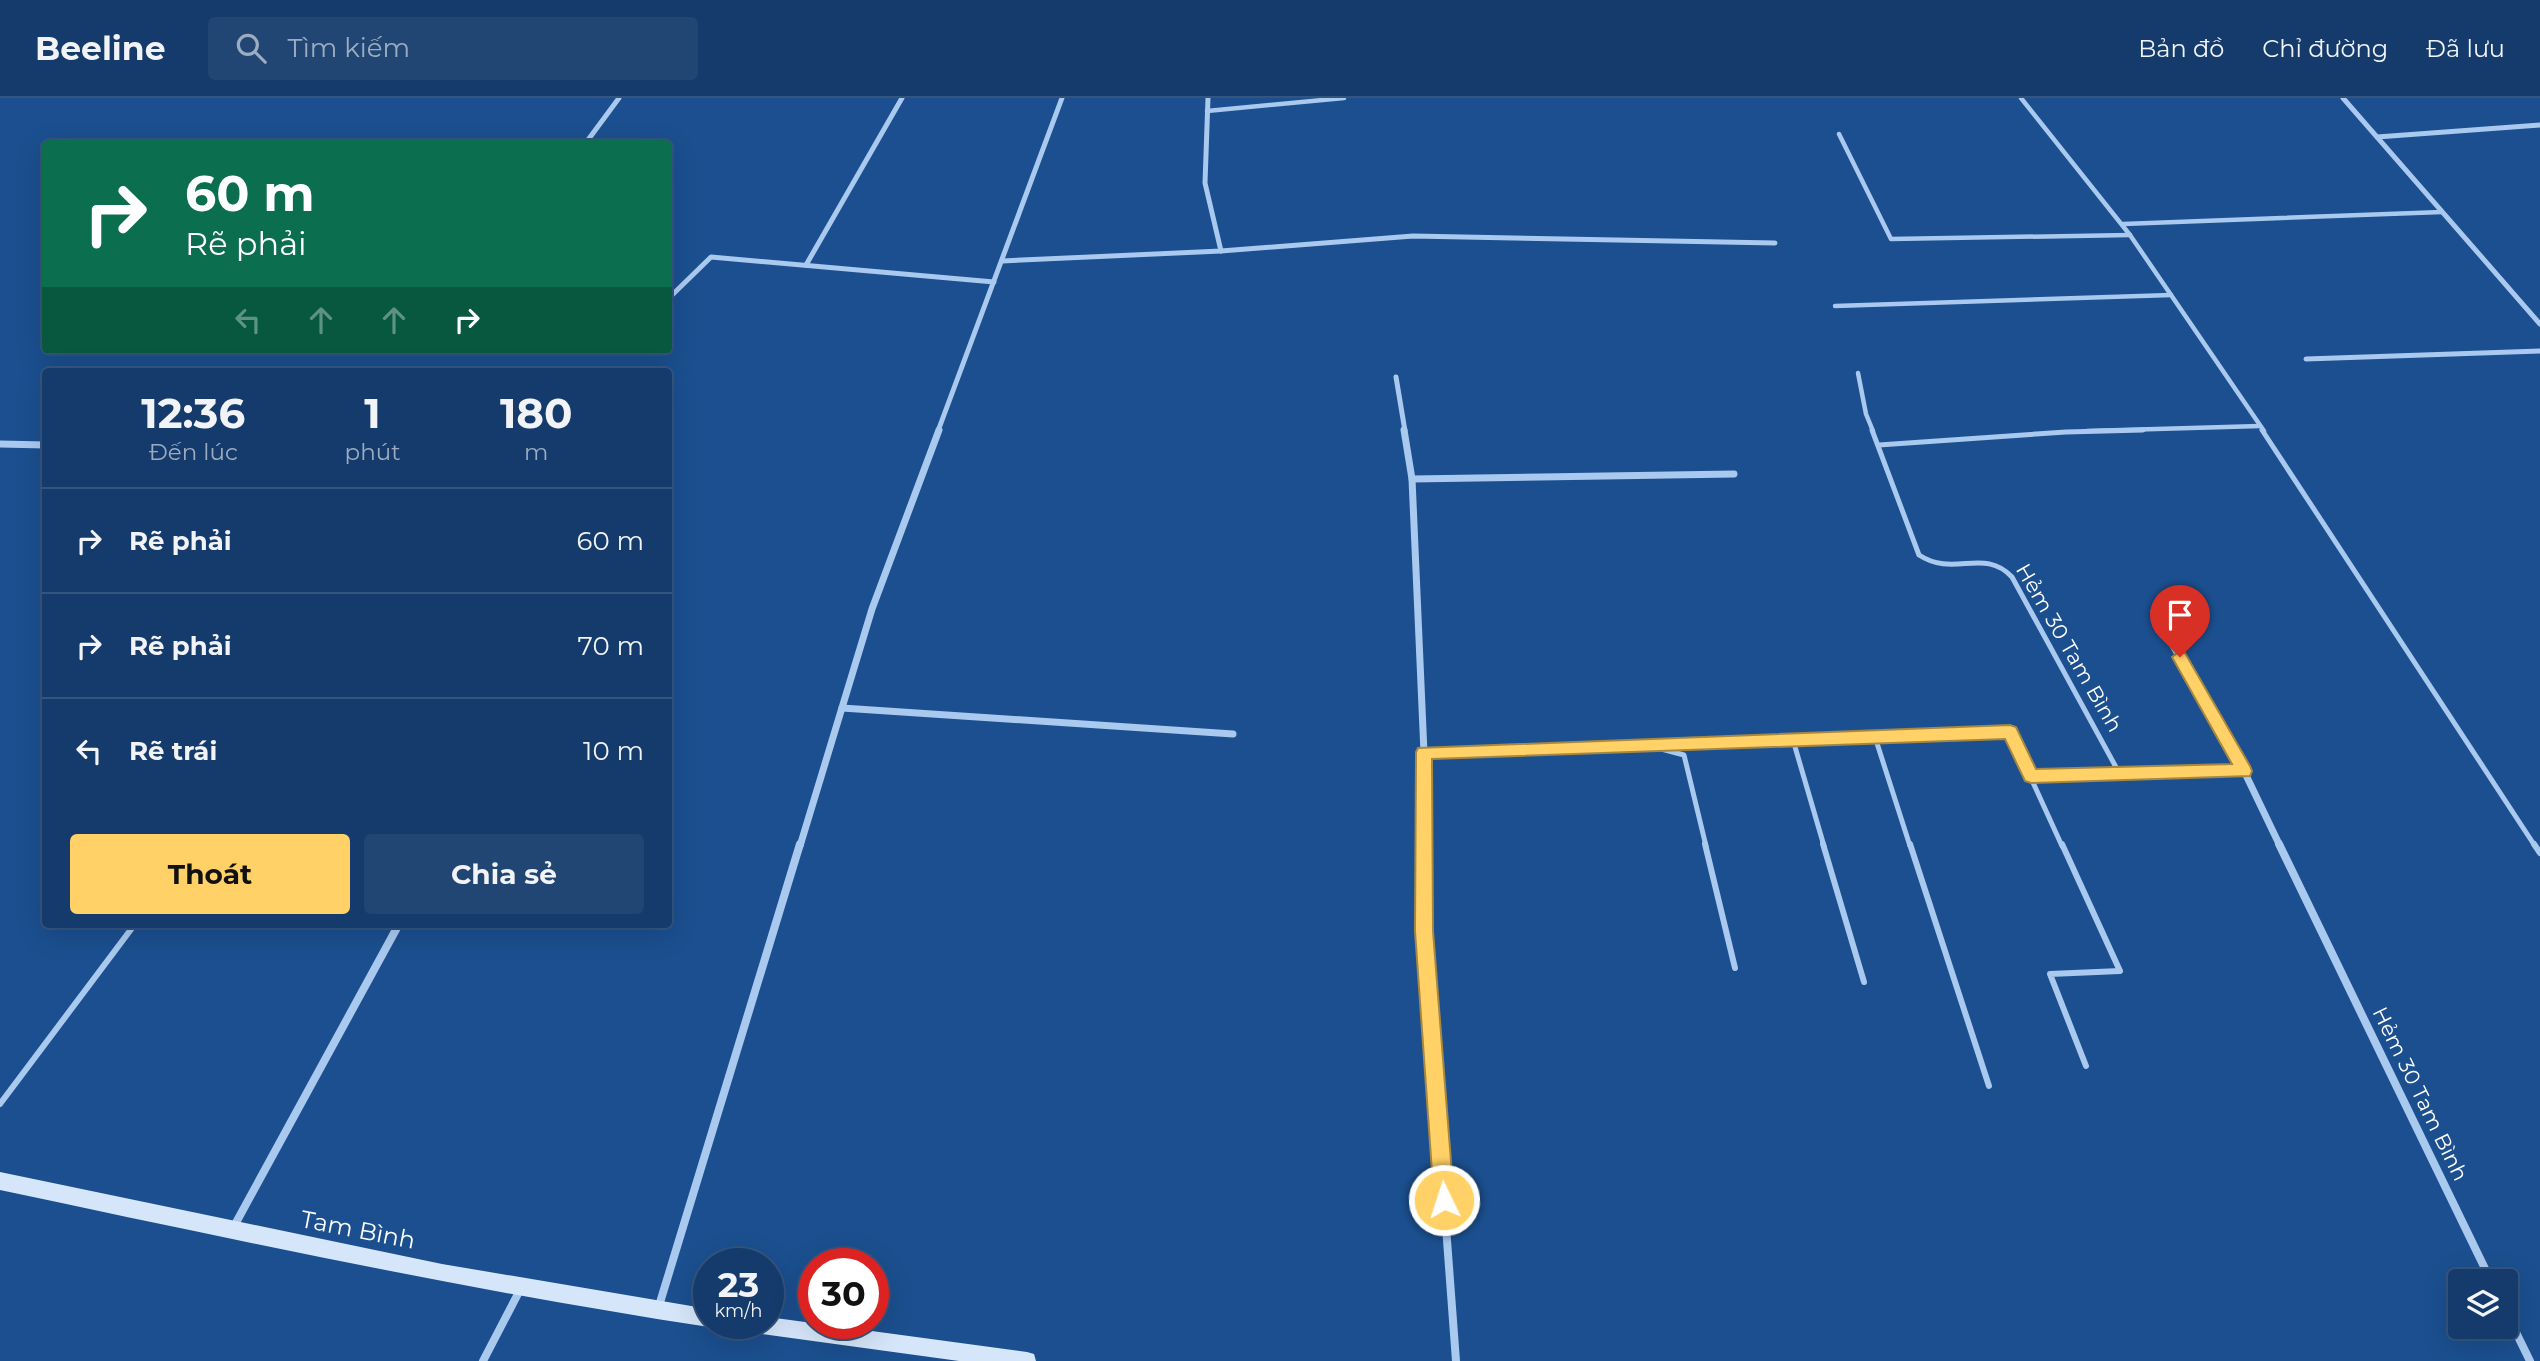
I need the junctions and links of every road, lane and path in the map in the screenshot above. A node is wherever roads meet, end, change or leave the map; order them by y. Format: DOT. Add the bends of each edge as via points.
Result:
graph roads {
  1 [pos="619,98"];
  2 [pos="902,98"];
  3 [pos="1062,98"];
  4 [pos="1208,98"];
  5 [pos="1344,98"];
  6 [pos="2021,98"];
  7 [pos="2343,98"];
  8 [pos="1301,102"];
  9 [pos="1207,111"];
  10 [pos="2540,125"];
  11 [pos="1839,134"];
  12 [pos="2377,137"];
  13 [pos="588,140"];
  14 [pos="2442,212"];
  15 [pos="2123,224"];
  16 [pos="2130,235"];
  17 [pos="1776,243"];
  18 [pos="1221,251"];
  19 [pos="1002,261"];
  20 [pos="806,265"];
  21 [pos="994,282"];
  22 [pos="672,295"];
  23 [pos="2171,295"];
  24 [pos="1835,306"];
  25 [pos="2540,324"];
  26 [pos="2540,351"];
  27 [pos="2306,359"];
  28 [pos="1858,373"];
  29 [pos="1395,377"];
  30 [pos="2260,426"];
  31 [pos="0,444"];
  32 [pos="42,445"];
  33 [pos="1879,445"];
  34 [pos="1734,474"];
  35 [pos="1412,479"];
  36 [pos="2154,612"];
  37 [pos="842,708"];
  38 [pos="1233,734"];
  39 [pos="1875,737"];
  40 [pos="1793,740"];
  41 [pos="1644,745"];
  42 [pos="1424,752"];
  43 [pos="2244,771"];
  44 [pos="2127,775"];
  45 [pos="2031,776"];
  46 [pos="2540,853"];
  47 [pos="132,928"];
  48 [pos="397,928"];
  49 [pos="1735,968"];
  50 [pos="1864,982"];
  51 [pos="2086,1066"];
  52 [pos="1989,1086"];
  53 [pos="0,1104"];
  54 [pos="0,1181"];
  55 [pos="232,1230"];
  56 [pos="2485,1269"];
  57 [pos="522,1287"];
  58 [pos="658,1311"];
  59 [pos="693,1316"];
  60 [pos="784,1328"];
  61 [pos="2518,1336"];
  62 [pos="483,1361"];
  63 [pos="1027,1361"];
  64 [pos="1456,1361"];
  65 [pos="2530,1361"];
  1 -- 13 [label="street"];
  2 -- 20 [label="street"];
  3 -- 19 [label="street"];
  4 -- 9 [label="street"];
  5 -- 8 [label="lane"];
  6 -- 15 [label="lane"];
  7 -- 12 [label="street"];
  8 -- 9 [label="lane"];
  9 -- 18 [label="street" via="1205,183"];
  10 -- 12 [label="street"];
  11 -- 16 [label="lane" via="1891,239"];
  12 -- 14 [label="street"];
  14 -- 15 [label="lane"];
  14 -- 25 [label="street"];
  15 -- 16 [label="lane"];
  16 -- 23 [label="lane"];
  17 -- 18 [label="street" via="1413,236"];
  18 -- 19 [label="street"];
  19 -- 21 [label="street"];
  20 -- 21 [label="street"];
  20 -- 22 [label="street" via="711,257"];
  21 -- 37 [label="street" via="872,609"];
  23 -- 24 [label="lane"];
  23 -- 30 [label="lane"];
  26 -- 27 [label="street"];
  28 -- 33 [label="lane, Hẻm 30 Tam Bình" via="1866,414"];
  29 -- 35 [label="street"];
  30 -- 33 [label="lane" via="2066,432"];
  30 -- 46 [label="lane"];
  31 -- 32 [label="street"];
  33 -- 44 [label="lane, Hẻm 30 Tam Bình" via="1919,555 1942,567 2001,566 2012,577 2118,769"];
  34 -- 35 [label="street"];
  35 -- 42 [label="street"];
  36 -- 43 [label="street, Hẻm 30 Tam Bình"];
  37 -- 38 [label="street"];
  37 -- 58 [label="street"];
  39 -- 40 [label="lane"];
  39 -- 45 [label="lane" via="2010,732"];
  39 -- 52 [label="lane"];
  40 -- 41 [label="lane"];
  40 -- 50 [label="lane"];
  41 -- 42 [label="lane"];
  41 -- 49 [label="lane" via="1684,755"];
  42 -- 64 [label="street" via="1424,931"];
  43 -- 44 [label="lane"];
  43 -- 56 [label="street, Hẻm 30 Tam Bình"];
  44 -- 45 [label="lane"];
  45 -- 51 [label="lane" via="2120,971 2050,974"];
  47 -- 53 [label="lane"];
  48 -- 55 [label="street"];
  54 -- 55 [label="main road, Tam Bình"];
  55 -- 57 [label="main road, Tam Bình"];
  57 -- 58 [label="main road, Tam Bình"];
  57 -- 62 [label="street"];
  58 -- 59 [label="main road, Tam Bình"];
  60 -- 63 [label="main road"];
  61 -- 65 [label="street"];
}
